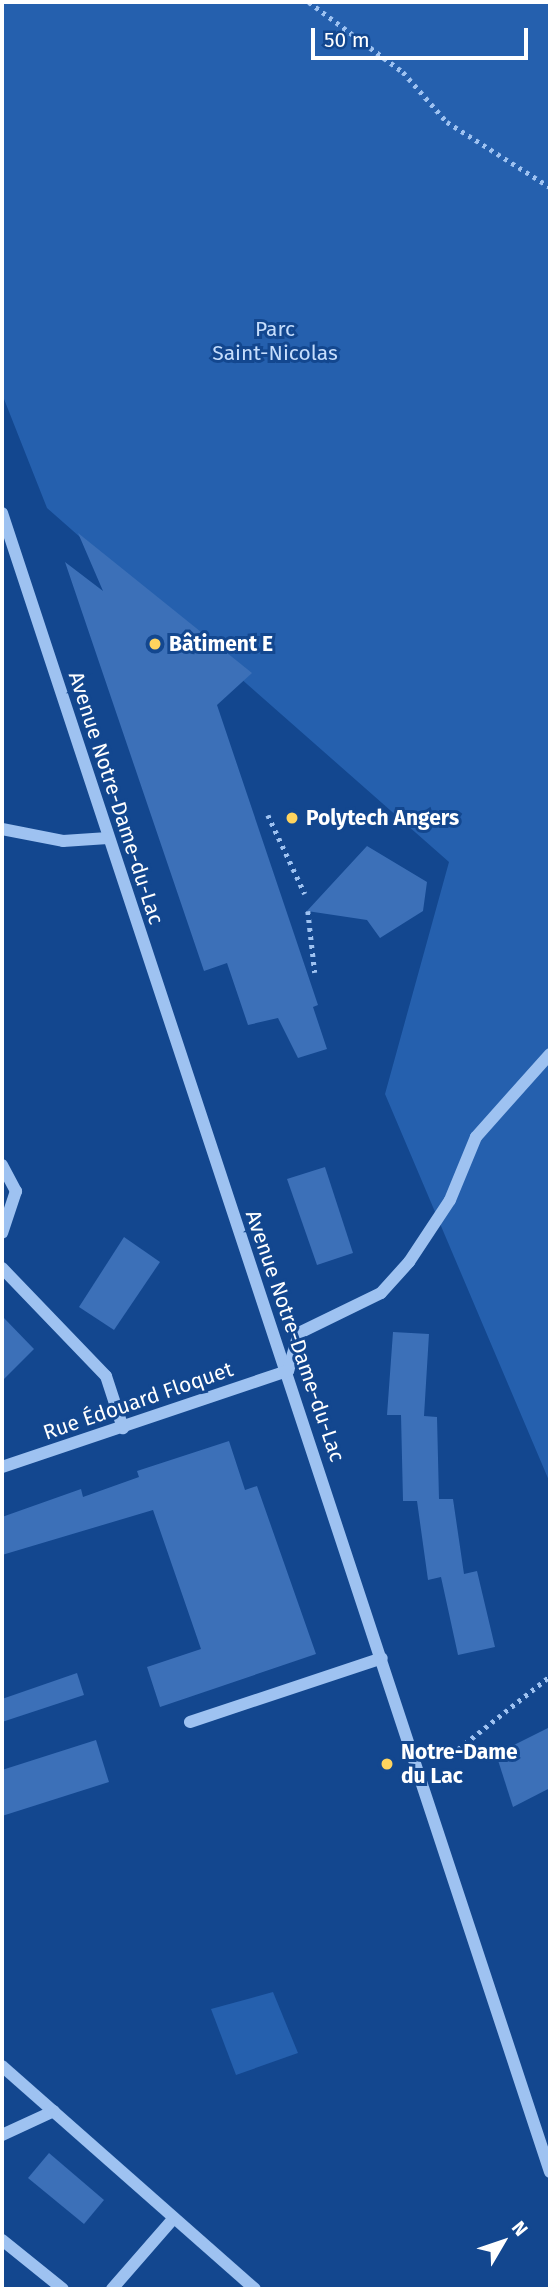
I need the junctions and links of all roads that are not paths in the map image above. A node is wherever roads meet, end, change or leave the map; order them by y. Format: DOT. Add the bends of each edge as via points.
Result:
graph roads {
  1 [pos="2,513"];
  2 [pos="2,829"];
  3 [pos="108,838"];
  4 [pos="550,1054"];
  5 [pos="2,1165"];
  6 [pos="2,1233"];
  7 [pos="2,1268"];
  8 [pos="288,1371"];
  9 [pos="124,1428"];
  10 [pos="2,1467"];
  11 [pos="382,1658"];
  12 [pos="190,1722"];
  13 [pos="2,2066"];
  14 [pos="54,2111"];
  15 [pos="2,2135"];
  16 [pos="550,2172"];
  17 [pos="174,2218"];
  18 [pos="2,2240"];
  19 [pos="63,2289"];
  20 [pos="113,2289"];
  21 [pos="254,2289"];
  1 -- 3 [label="street, Avenue Notre-Dame-du-Lac"];
  2 -- 3 [label="street" via="63,841"];
  3 -- 8 [label="street, Avenue Notre-Dame-du-Lac"];
  4 -- 8 [label="street" via="476,1137 450,1200 409,1262 381,1293 299,1333"];
  5 -- 6 [label="street" via="16,1191"];
  7 -- 9 [label="street" via="106,1376"];
  8 -- 9 [label="street, Rue Édouard Floquet"];
  8 -- 11 [label="street, Avenue Notre-Dame-du-Lac"];
  9 -- 10 [label="street, Rue Édouard Floquet"];
  11 -- 12 [label="street"];
  11 -- 16 [label="street, Avenue Notre-Dame-du-Lac"];
  13 -- 14 [label="street"];
  14 -- 15 [label="street"];
  14 -- 17 [label="street"];
  17 -- 20 [label="street"];
  17 -- 21 [label="street"];
  18 -- 19 [label="street"];
}
